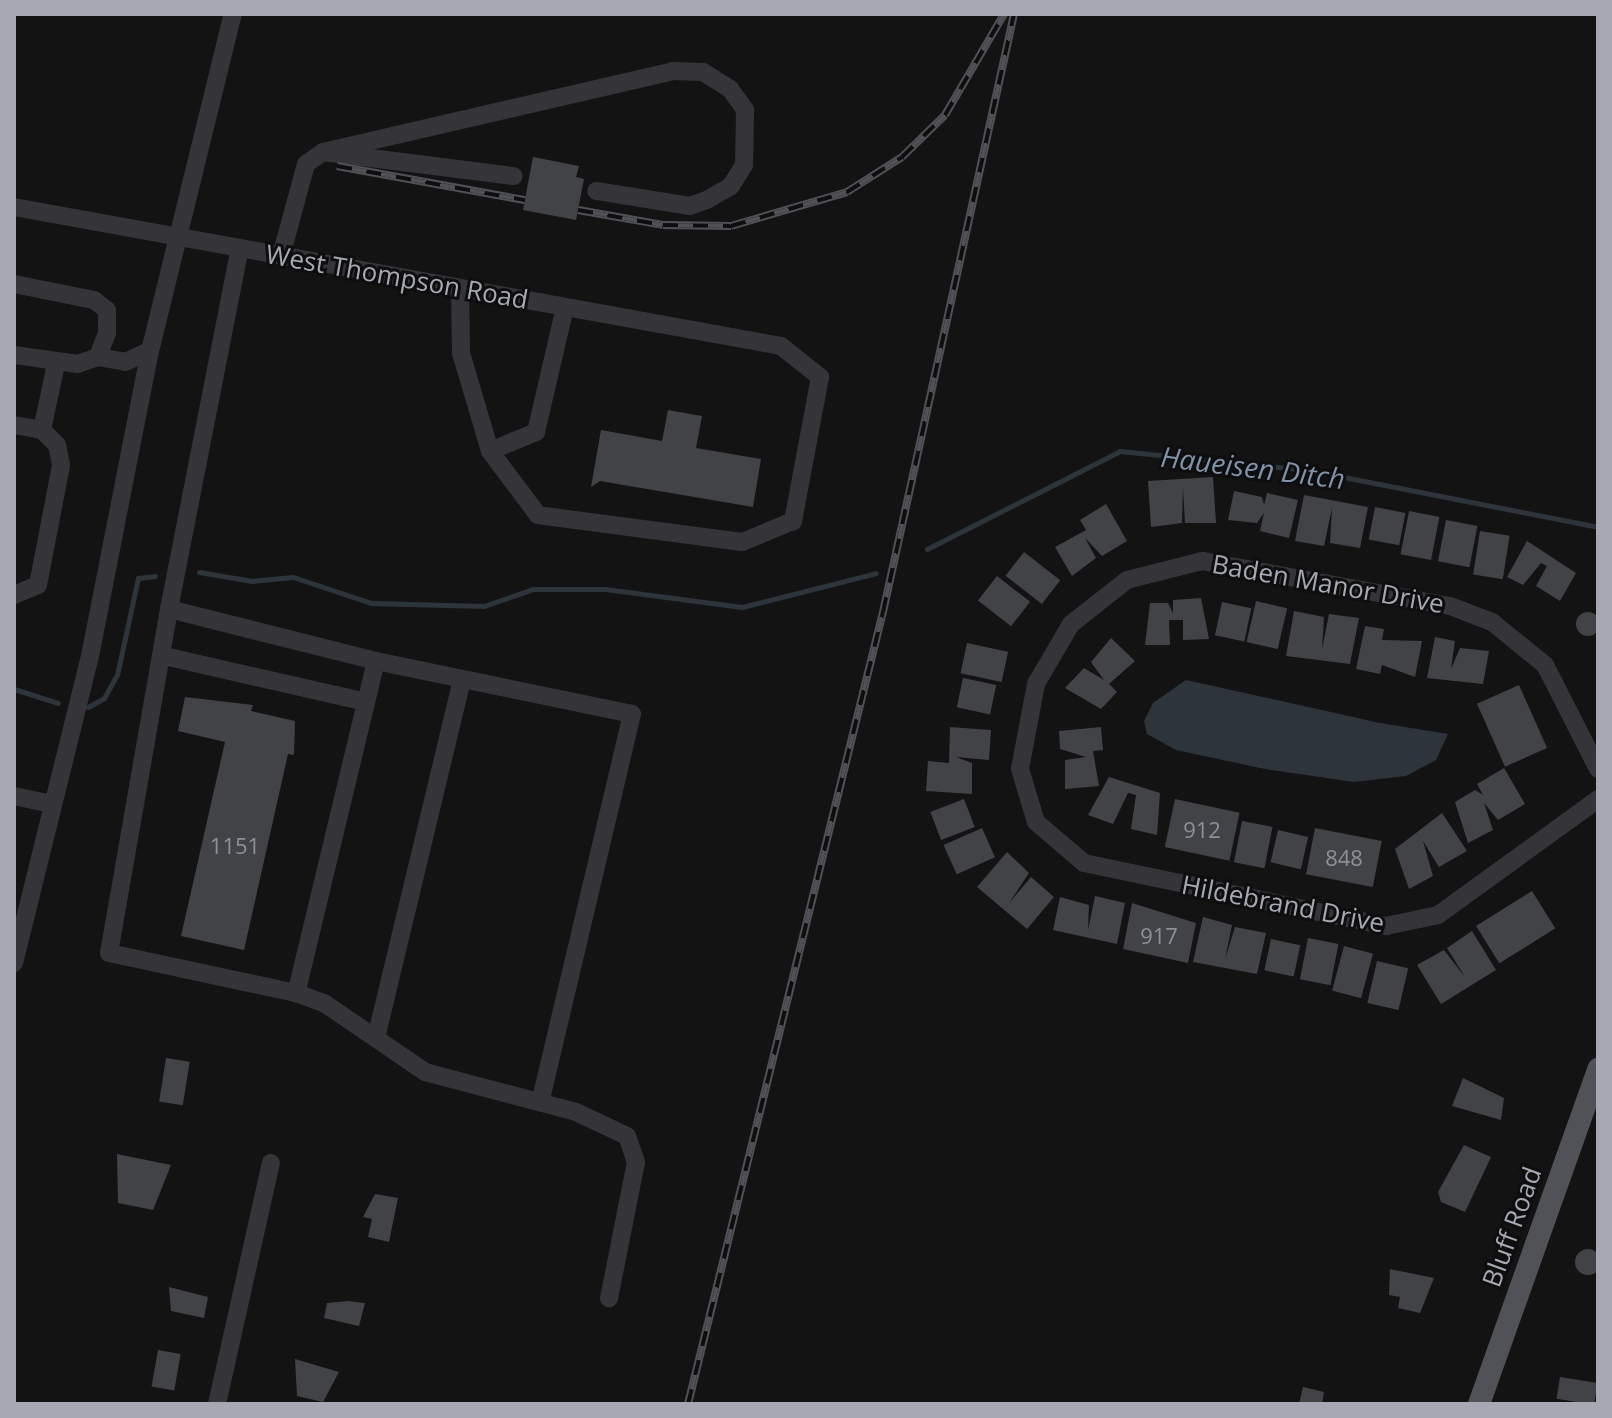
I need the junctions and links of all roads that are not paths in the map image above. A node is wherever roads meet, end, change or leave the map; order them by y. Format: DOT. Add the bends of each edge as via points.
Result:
graph roads {
  1 [pos="233,14"];
  2 [pos="323,152"];
  3 [pos="513,176"];
  4 [pos="596,191"];
  5 [pos="14,207"];
  6 [pos="176,237"];
  7 [pos="240,248"];
  8 [pos="281,256"];
  9 [pos="14,284"];
  10 [pos="460,288"];
  11 [pos="565,307"];
  12 [pos="150,351"];
  13 [pos="14,355"];
  14 [pos="98,357"];
  15 [pos="56,364"];
  16 [pos="14,425"];
  17 [pos="42,430"];
  18 [pos="490,451"];
  19 [pos="14,595"];
  20 [pos="169,609"];
  21 [pos="164,656"];
  22 [pos="376,661"];
  23 [pos="462,679"];
  24 [pos="366,702"];
  25 [pos="1598,769"];
  26 [pos="14,796"];
  27 [pos="1598,799"];
  28 [pos="52,804"];
  29 [pos="1040,827"];
  30 [pos="14,963"];
  31 [pos="296,993"];
  32 [pos="376,1038"];
  33 [pos="1598,1069"];
  34 [pos="540,1102"];
  35 [pos="271,1163"];
  36 [pos="609,1298"];
  37 [pos="217,1404"];
  38 [pos="1479,1404"];
  1 -- 6 [label="street"];
  2 -- 3 [label="street"];
  2 -- 4 [label="street" via="673,71 703,72 730,89 745,110 744,165 731,186 707,200 690,206"];
  2 -- 8 [label="street" via="306,164"];
  5 -- 6 [label="street, West Thompson Road"];
  6 -- 7 [label="street, West Thompson Road"];
  6 -- 12 [label="street"];
  7 -- 8 [label="street, West Thompson Road"];
  7 -- 20 [label="street"];
  8 -- 10 [label="street, West Thompson Road"];
  9 -- 14 [label="street" via="94,300 107,310"];
  10 -- 11 [label="street, West Thompson Road"];
  10 -- 18 [label="street" via="461,353"];
  11 -- 18 [label="street" via="536,432"];
  11 -- 18 [label="street, West Thompson Road" via="781,346 820,377 793,521 742,542 538,515"];
  12 -- 14 [label="street" via="139,360"];
  12 -- 28 [label="street" via="91,651"];
  13 -- 15 [label="street"];
  14 -- 15 [label="street"];
  15 -- 17 [label="street"];
  16 -- 17 [label="street"];
  17 -- 19 [label="street" via="57,445 61,465 38,585"];
  20 -- 21 [label="street"];
  20 -- 22 [label="street"];
  21 -- 24 [label="street"];
  21 -- 31 [label="street" via="109,953"];
  22 -- 23 [label="street"];
  22 -- 24 [label="street"];
  23 -- 32 [label="street"];
  23 -- 34 [label="street" via="632,714"];
  24 -- 31 [label="street"];
  25 -- 29 [label="street, Baden Manor Drive" via="1545,665 1492,622 1450,606 1202,561 1146,572 1111,588 1055,646 1036,684 1021,753 1023,794"];
  26 -- 28 [label="street"];
  27 -- 29 [label="street, Hildebrand Drive" via="1438,915 1400,926 1098,868 1071,857"];
  28 -- 30 [label="street"];
  31 -- 32 [label="street"];
  32 -- 34 [label="street" via="425,1072"];
  33 -- 38 [label="main road, Bluff Road"];
  34 -- 36 [label="street" via="627,1136 632,1149 636,1162"];
  35 -- 37 [label="street"];
}
